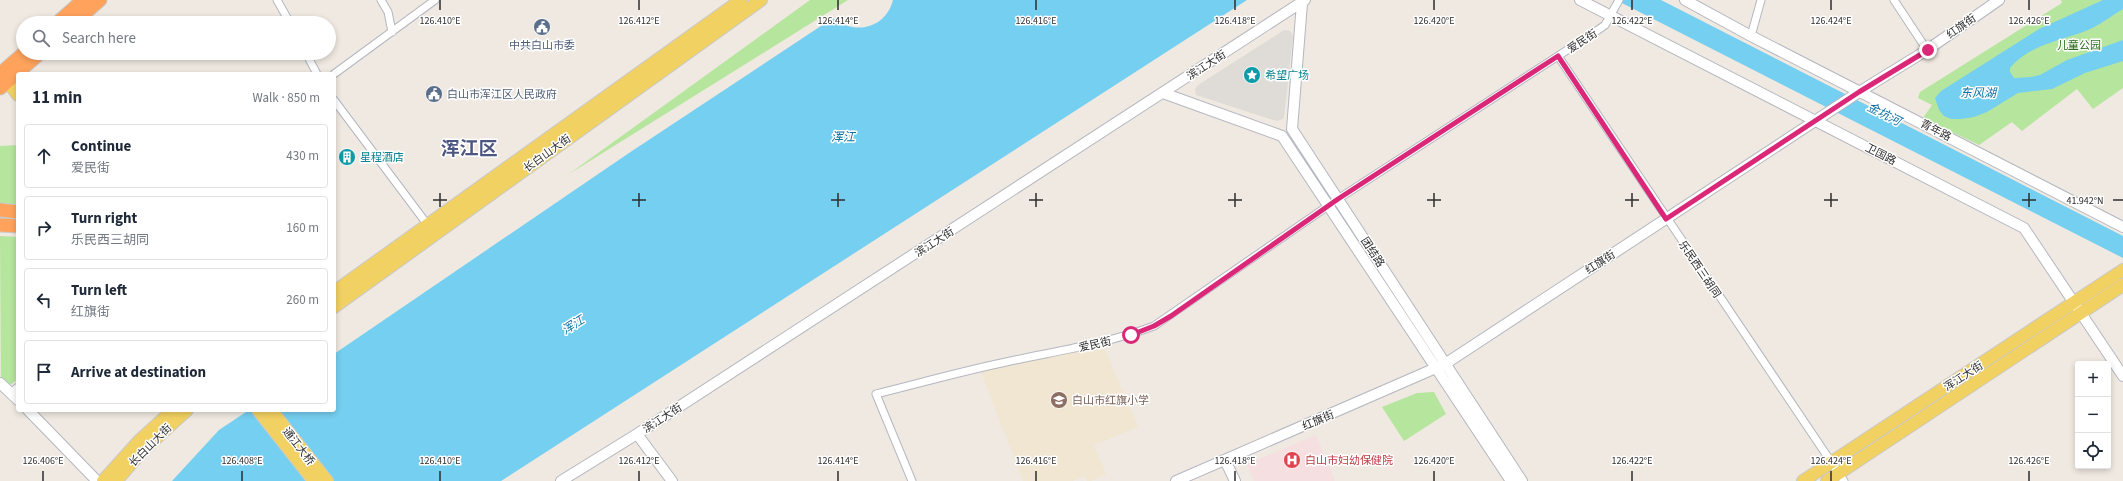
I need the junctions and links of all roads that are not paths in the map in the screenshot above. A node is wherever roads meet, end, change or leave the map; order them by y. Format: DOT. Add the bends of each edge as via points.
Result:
graph roads {
  1 [pos="83,0"];
  2 [pos="100,0"];
  3 [pos="277,0"];
  4 [pos="380,0"];
  5 [pos="435,0"];
  6 [pos="741,0"];
  7 [pos="761,0"];
  8 [pos="1580,0"];
  9 [pos="1685,0"];
  10 [pos="1761,0"];
  11 [pos="1894,0"];
  12 [pos="1998,0"];
  13 [pos="1303,1"];
  14 [pos="1615,8"];
  15 [pos="65,16"];
  16 [pos="82,16"];
  17 [pos="286,16"];
  18 [pos="392,32"];
  19 [pos="1751,36"];
  20 [pos="1928,50"];
  21 [pos="1558,56"];
  22 [pos="19,60"];
  23 [pos="30,60"];
  24 [pos="310,60"];
  25 [pos="316,72"];
  26 [pos="336,73"];
  27 [pos="8,76"];
  28 [pos="16,91"];
  29 [pos="1163,93"];
  30 [pos="1856,94"];
  31 [pos="336,103"];
  32 [pos="1815,121"];
  33 [pos="1292,129"];
  34 [pos="1282,136"];
  35 [pos="1338,199"];
  36 [pos="1330,206"];
  37 [pos="0,210"];
  38 [pos="16,212"];
  39 [pos="1666,219"];
  40 [pos="0,224"];
  41 [pos="16,226"];
  42 [pos="2123,226"];
  43 [pos="431,230"];
  44 [pos="2123,270"];
  45 [pos="2123,285"];
  46 [pos="336,291"];
  47 [pos="336,304"];
  48 [pos="2077,307"];
  49 [pos="1441,366"];
  50 [pos="2123,376"];
  51 [pos="0,383"];
  52 [pos="16,393"];
  53 [pos="30,412"];
  54 [pos="171,412"];
  55 [pos="185,412"];
  56 [pos="260,412"];
  57 [pos="273,412"];
  58 [pos="637,434"];
  59 [pos="1225,460"];
  60 [pos="1832,462"];
  61 [pos="1841,477"];
  62 [pos="97,481"];
  63 [pos="103,481"];
  64 [pos="116,481"];
  65 [pos="314,481"];
  66 [pos="327,481"];
  67 [pos="561,481"];
  68 [pos="672,481"];
  69 [pos="912,481"];
  70 [pos="1176,481"];
  71 [pos="1235,481"];
  72 [pos="1511,481"];
  73 [pos="1522,481"];
  74 [pos="1803,481"];
  75 [pos="1827,481"];
  1 -- 15 [label="highway"];
  2 -- 16 [label="highway"];
  3 -- 17 [label="street"];
  4 -- 18 [label="street" via="388,12"];
  5 -- 18 [label="street"];
  6 -- 43 [label="main road, 长白山大街"];
  7 -- 43 [label="main road, 长白山大街"];
  8 -- 14 [label="street, 卫国路"];
  9 -- 19 [label="street, 青年路"];
  10 -- 19 [label="street"];
  11 -- 20 [label="street"];
  12 -- 20 [label="street, 红旗街"];
  13 -- 29 [label="street, 滨江大街"];
  13 -- 33 [label="street"];
  14 -- 21 [label="street, 爱民街" via="1598,30"];
  14 -- 32 [label="street, 卫国路"];
  18 -- 26 [label="street"];
  19 -- 30 [label="street, 青年路"];
  20 -- 30 [label="street, 红旗街"];
  21 -- 35 [label="street, 爱民街"];
  21 -- 39 [label="street, 乐民西三胡同"];
  22 -- 27 [label="highway"];
  23 -- 27 [label="highway"];
  24 -- 25 [label="street"];
  27 -- 28 [label="main road"];
  29 -- 34 [label="street"];
  29 -- 58 [label="street, 滨江大街"];
  30 -- 32 [label="street, 红旗街"];
  30 -- 42 [label="street, 青年路"];
  31 -- 43 [label="street"];
  32 -- 39 [label="street, 红旗街"];
  32 -- 48 [label="street, 卫国路" via="2024,228"];
  33 -- 34 [label="street"];
  33 -- 35 [label="street, 团结路"];
  34 -- 36 [label="street, 团结路"];
  35 -- 36 [label="street, 爱民街"];
  35 -- 49 [label="street, 团结路"];
  36 -- 49 [label="street, 团结路"];
  36 -- 69 [label="street, 爱民街" via="1154,326 1131,335 876,394"];
  37 -- 38 [label="highway"];
  39 -- 49 [label="street, 红旗街"];
  39 -- 60 [label="street, 乐民西三胡同"];
  40 -- 41 [label="highway"];
  43 -- 46 [label="main road, 长白山大街"];
  43 -- 47 [label="main road, 长白山大街"];
  44 -- 48 [label="main road, 浑江大街"];
  45 -- 48 [label="main road, 浑江大街"];
  48 -- 50 [label="street, 卫国路"];
  48 -- 60 [label="main road, 浑江大街"];
  48 -- 61 [label="main road, 浑江大街"];
  49 -- 59 [label="street, 红旗街"];
  49 -- 72 [label="street, 团结路"];
  49 -- 73 [label="street, 团结路"];
  51 -- 52 [label="street"];
  53 -- 62 [label="street"];
  54 -- 63 [label="main road, 长白山大街"];
  55 -- 64 [label="main road, 长白山大街" via="144,449"];
  56 -- 65 [label="main road, 通江大桥"];
  57 -- 66 [label="main road, 通江大桥"];
  58 -- 67 [label="street, 滨江大街"];
  58 -- 68 [label="street"];
  59 -- 70 [label="street, 红旗街"];
  59 -- 71 [label="street"];
  60 -- 61 [label="street, 乐民西三胡同"];
  60 -- 74 [label="main road, 浑江大街"];
  61 -- 75 [label="main road, 浑江大街"];
}
